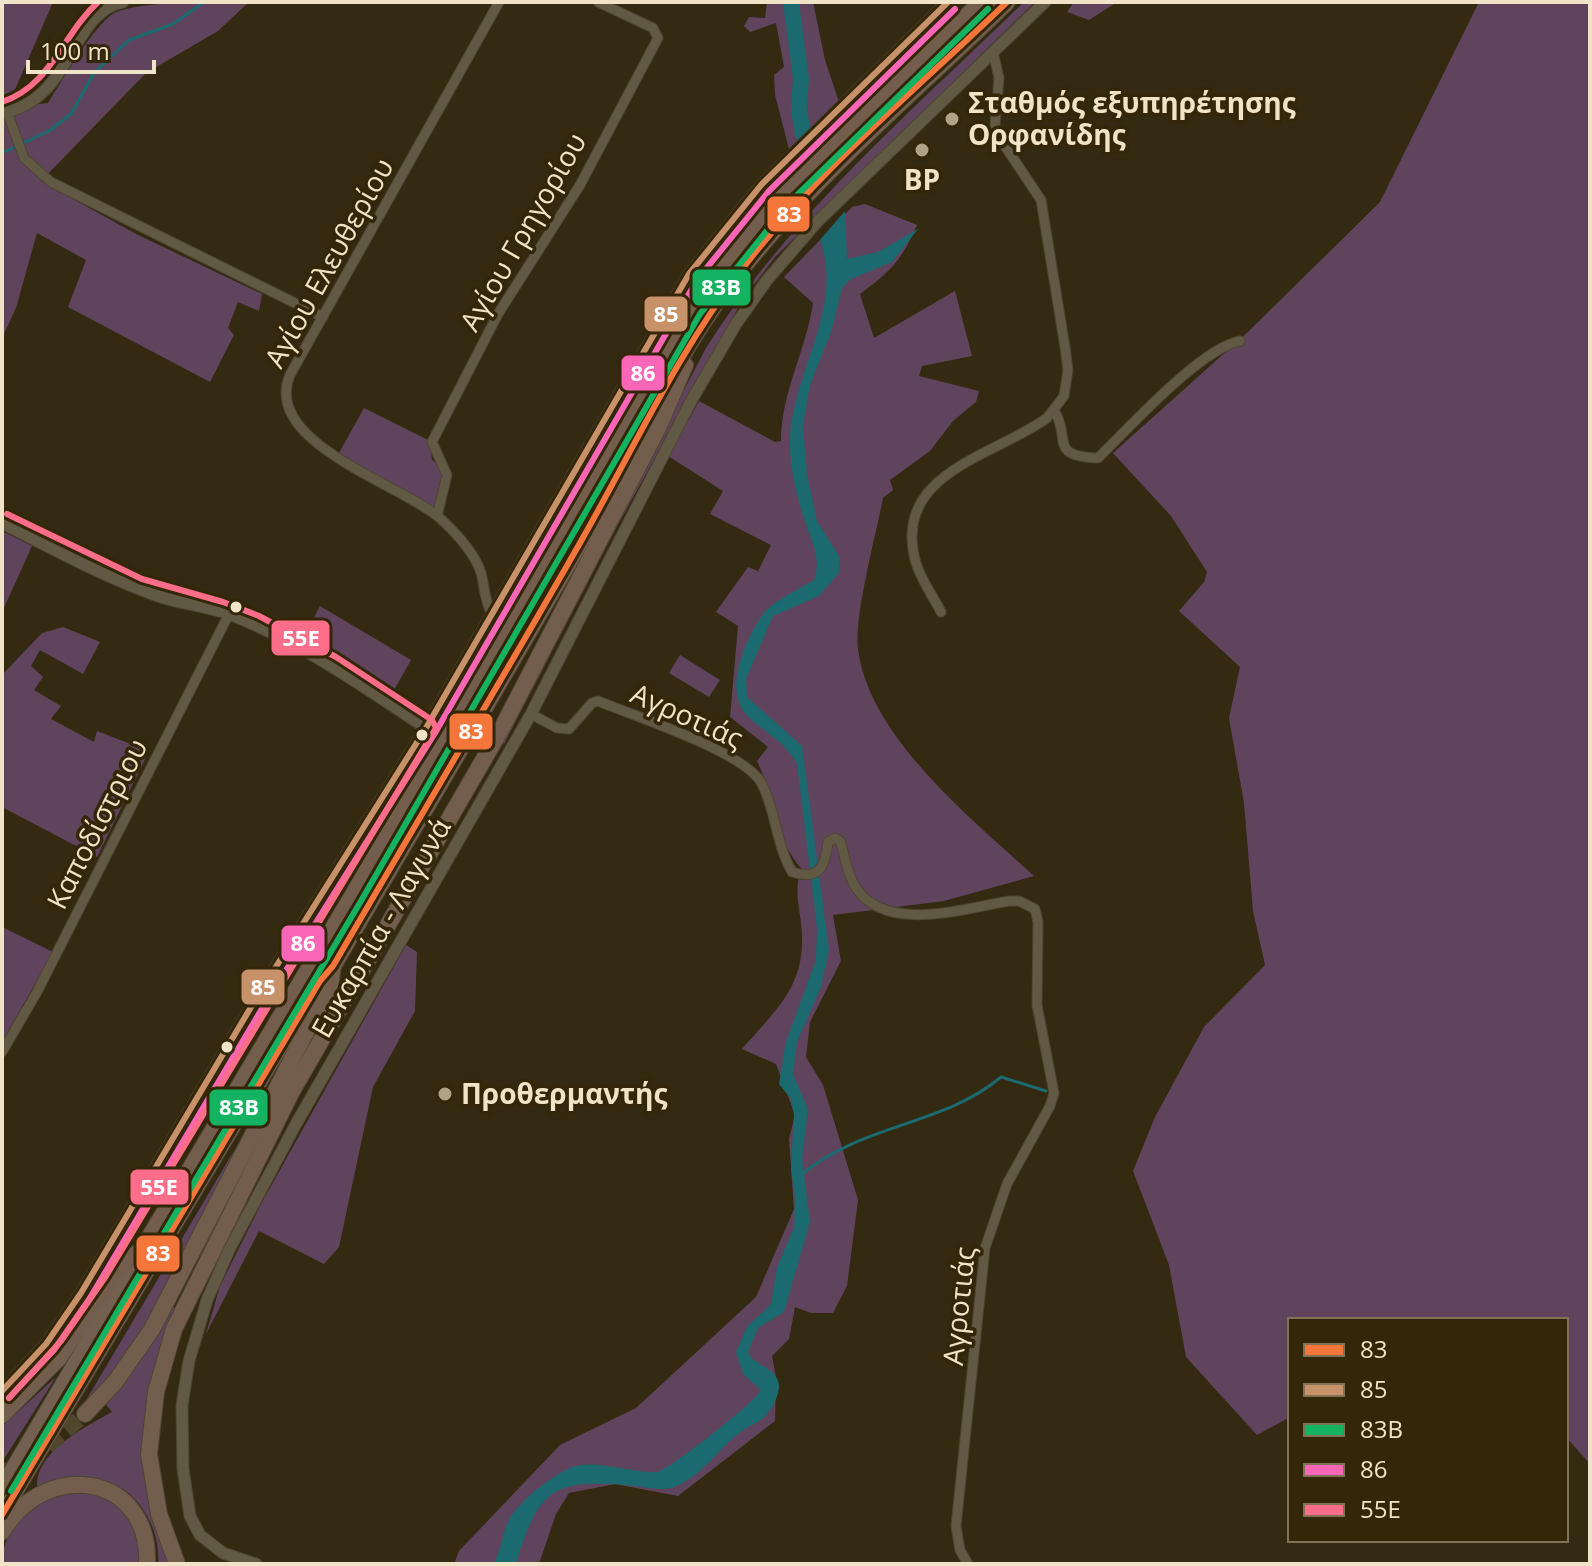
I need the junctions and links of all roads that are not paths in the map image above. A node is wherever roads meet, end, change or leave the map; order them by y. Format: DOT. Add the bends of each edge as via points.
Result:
graph roads {
  1 [pos="123,2"];
  2 [pos="499,2"];
  3 [pos="598,2"];
  4 [pos="948,2"];
  5 [pos="981,2"];
  6 [pos="1007,2"];
  7 [pos="1045,2"];
  8 [pos="993,52"];
  9 [pos="4,113"];
  10 [pos="323,317"];
  11 [pos="696,335"];
  12 [pos="1240,341"];
  13 [pos="1055,412"];
  14 [pos="437,516"];
  15 [pos="2,523"];
  16 [pos="941,612"];
  17 [pos="229,614"];
  18 [pos="492,614"];
  19 [pos="531,714"];
  20 [pos="426,728"];
  21 [pos="333,966"];
  22 [pos="2,1052"];
  23 [pos="143,1248"];
  24 [pos="2,1391"];
  25 [pos="85,1414"];
  26 [pos="2,1415"];
  27 [pos="2,1486"];
  28 [pos="2,1515"];
  29 [pos="2,1532"];
  30 [pos="249,1563"];
  31 [pos="147,1564"];
  32 [pos="177,1564"];
  33 [pos="968,1564"];
  1 -- 9 [label="street" via="95,16 36,98"];
  2 -- 10 [label="street, Αγίου Ελευθερίου"];
  3 -- 14 [label="street, Αγίου Γρηγορίου" via="653,28 658,38 580,185 498,314 442,419 432,442 447,475"];
  4 -- 18 [label="street" via="762,184 706,251 671,302"];
  5 -- 23 [label="highway" via="782,196 692,308"];
  6 -- 11 [label="highway" via="769,237"];
  7 -- 8 [label="street, Ευκαρπία - Λαγυνά"];
  8 -- 13 [label="street" via="999,78 995,125 1036,189 1044,216 1068,370"];
  8 -- 19 [label="street, Ευκαρπία - Λαγυνά" via="818,221 755,296 691,401"];
  9 -- 10 [label="street" via="24,158 51,182"];
  10 -- 14 [label="street, Αγίου Ελευθερίου" via="287,383 285,402 292,421 334,454"];
  11 -- 21 [label="highway"];
  11 -- 32 [label="highway" via="675,394 503,726 292,1091 174,1329 156,1392 149,1454 159,1514"];
  12 -- 13 [label="street" via="1213,353 1098,458 1077,456 1066,448"];
  13 -- 16 [label="street" via="941,476 924,501 914,527 913,552"];
  14 -- 18 [label="street, Αγίου Ελευθερίου" via="475,560"];
  15 -- 17 [label="street" via="120,582"];
  17 -- 20 [label="street" via="322,662"];
  17 -- 22 [label="street, Καποδίστριου"];
  18 -- 20 [label="street"];
  19 -- 30 [label="street, Ευκαρπία - Λαγυνά" via="283,1146 207,1300 183,1395 186,1495 200,1535"];
  19 -- 33 [label="street, Αγροτιάς" via="570,729 598,701 731,756 757,775 792,872 822,870 828,842 835,838 854,885 863,897 888,911 915,914 1009,901 1035,909 1037,1005 1054,1093 1007,1184 985,1248 956,1526"];
  20 -- 24 [label="street" via="55,1331"];
  21 -- 25 [label="highway" via="330,986 164,1307 128,1365"];
  21 -- 28 [label="highway"];
  23 -- 26 [label="highway" via="116,1271 59,1358"];
  23 -- 27 [label="highway"];
  29 -- 31 [label="highway" via="23,1505 44,1490 68,1484 93,1486 134,1515 144,1537"];
}
